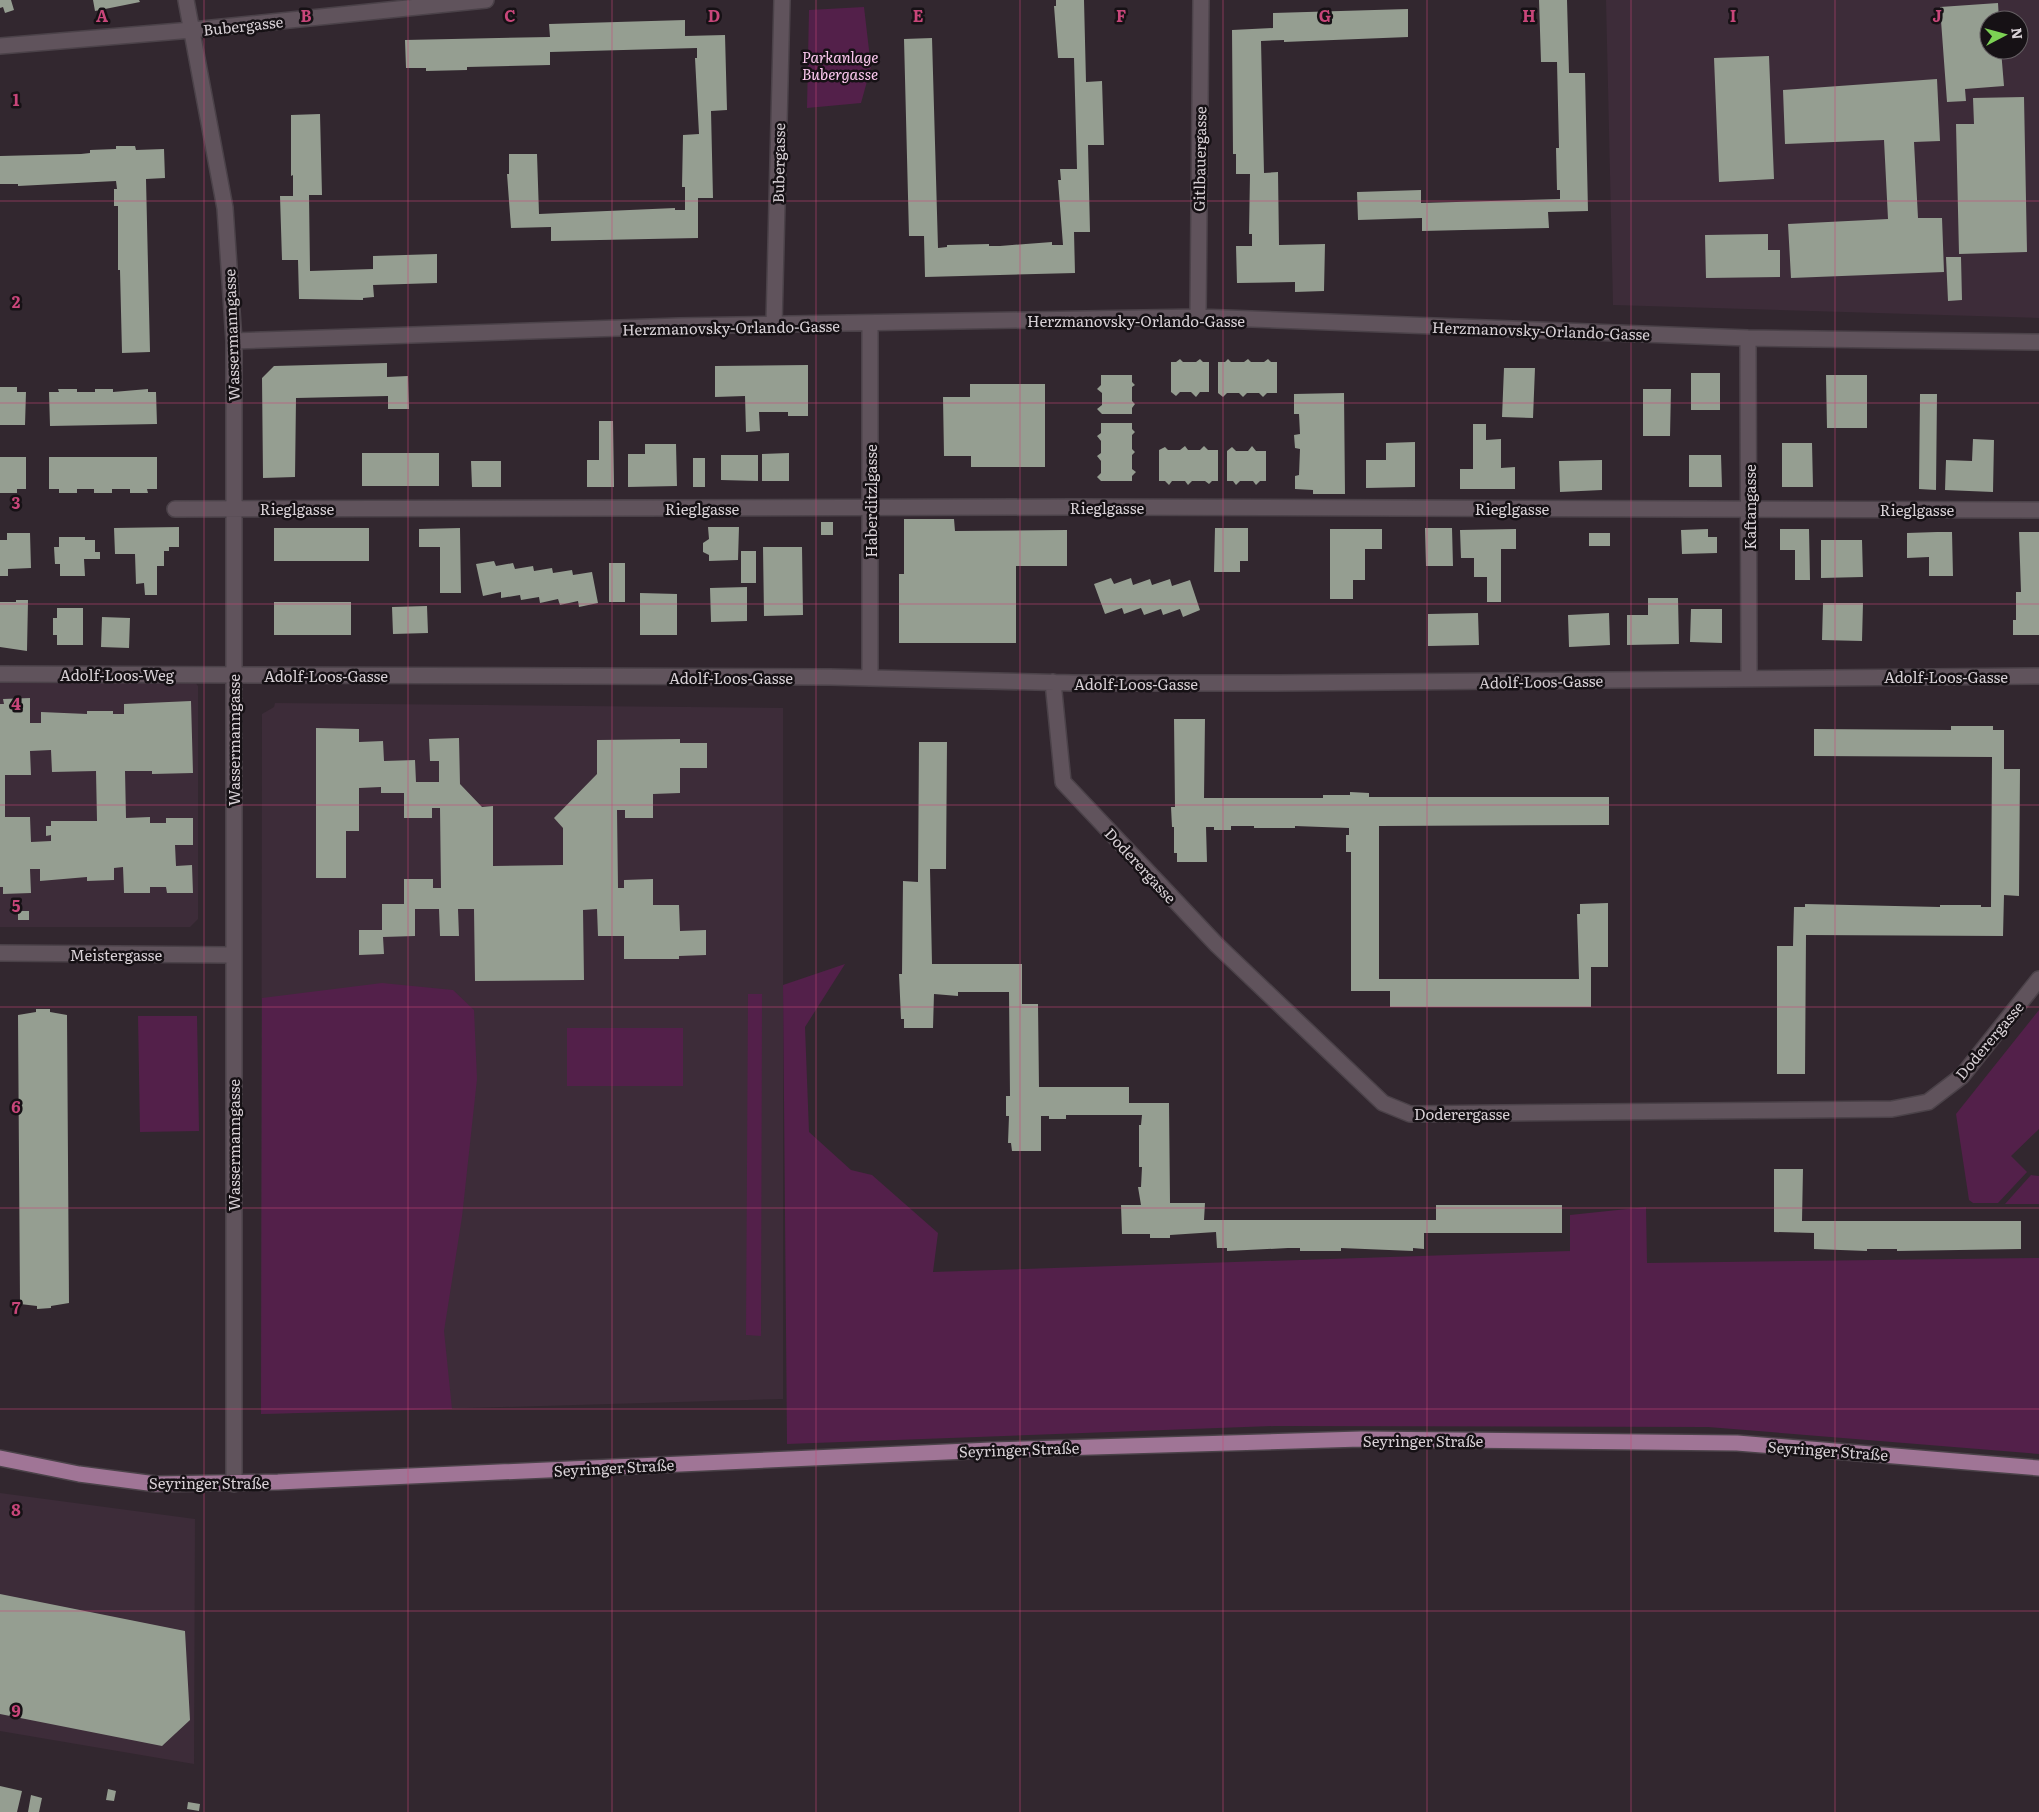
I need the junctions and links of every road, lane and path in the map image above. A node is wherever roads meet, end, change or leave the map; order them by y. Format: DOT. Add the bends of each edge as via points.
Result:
graph roads {
  1 [pos="186,0"];
  2 [pos="486,0"];
  3 [pos="782,0"];
  4 [pos="1201,0"];
  5 [pos="192,30"];
  6 [pos="0,46"];
  7 [pos="1198,317"];
  8 [pos="870,324"];
  9 [pos="774,325"];
  10 [pos="1748,338"];
  11 [pos="234,341"];
  12 [pos="2039,342"];
  13 [pos="232,508"];
  14 [pos="870,508"];
  15 [pos="1749,508"];
  16 [pos="175,509"];
  17 [pos="2039,510"];
  18 [pos="0,674"];
  19 [pos="234,674"];
  20 [pos="2039,676"];
  21 [pos="1750,677"];
  22 [pos="870,678"];
  23 [pos="1053,682"];
  24 [pos="0,953"];
  25 [pos="233,955"];
  26 [pos="2039,979"];
  27 [pos="0,1458"];
  28 [pos="2039,1468"];
  29 [pos="234,1484"];
  1 -- 5 [label="street, Wassermanngasse"];
  2 -- 5 [label="street, Bubergasse"];
  3 -- 9 [label="street, Bubergasse"];
  4 -- 7 [label="street, Gitlbauergasse"];
  5 -- 6 [label="street, Bubergasse"];
  5 -- 11 [label="street, Wassermanngasse" via="225,208"];
  7 -- 8 [label="street, Herzmanovsky-Orlando-Gasse"];
  7 -- 10 [label="street, Herzmanovsky-Orlando-Gasse"];
  8 -- 9 [label="street, Herzmanovsky-Orlando-Gasse"];
  8 -- 14 [label="street, Haberditzlgasse"];
  9 -- 11 [label="street, Herzmanovsky-Orlando-Gasse"];
  10 -- 12 [label="street, Herzmanovsky-Orlando-Gasse"];
  10 -- 15 [label="street, Kaftangasse"];
  11 -- 13 [label="street, Wassermanngasse"];
  13 -- 14 [label="street, Rieglgasse"];
  13 -- 16 [label="street, Rieglgasse"];
  13 -- 19 [label="street, Wassermanngasse"];
  14 -- 15 [label="street, Rieglgasse"];
  14 -- 22 [label="street, Haberditzlgasse"];
  15 -- 17 [label="street, Rieglgasse"];
  15 -- 21 [label="street, Kaftangasse"];
  18 -- 19 [label="street, Adolf-Loos-Weg"];
  19 -- 22 [label="street, Adolf-Loos-Gasse"];
  19 -- 25 [label="street, Wassermanngasse"];
  20 -- 21 [label="street, Adolf-Loos-Gasse"];
  21 -- 23 [label="street, Adolf-Loos-Gasse" via="1475,683"];
  22 -- 23 [label="street, Adolf-Loos-Gasse"];
  23 -- 26 [label="street, Doderergasse" via="1063,782 1217,945 1383,1102 1410,1114 1892,1108 1928,1102 1962,1076"];
  24 -- 25 [label="street, Meistergasse"];
  25 -- 29 [label="street, Wassermanngasse"];
  27 -- 29 [label="main road, Seyringer Straße" via="80,1474 156,1484"];
  28 -- 29 [label="main road, Seyringer Straße" via="1737,1443 1361,1439 991,1450"];
}
